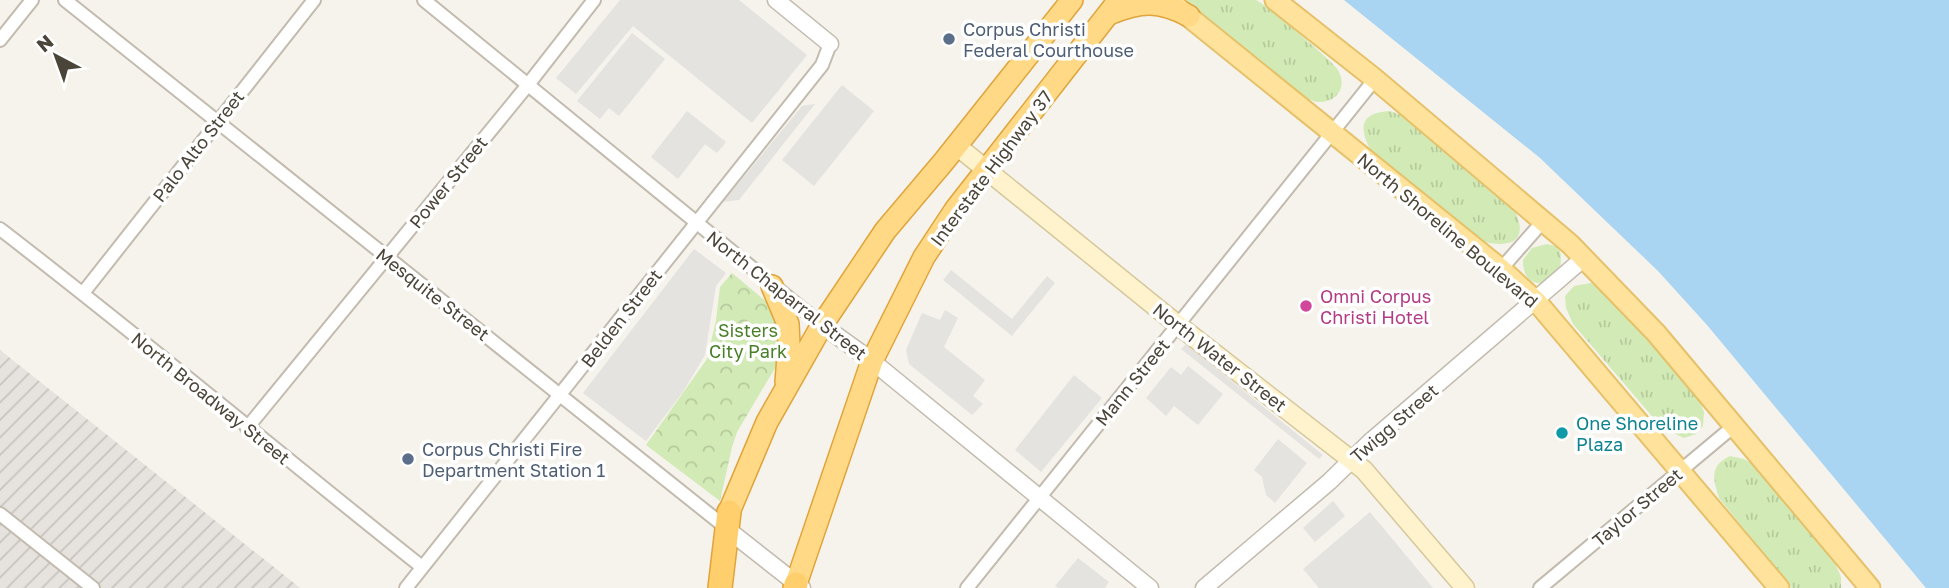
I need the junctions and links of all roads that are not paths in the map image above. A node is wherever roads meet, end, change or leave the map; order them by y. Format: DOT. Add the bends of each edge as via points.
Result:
graph roads {
  1 [pos="32,0"];
  2 [pos="65,0"];
  3 [pos="314,0"];
  4 [pos="424,0"];
  5 [pos="594,0"];
  6 [pos="776,0"];
  7 [pos="1072,0"];
  8 [pos="1167,0"];
  9 [pos="1275,0"];
  10 [pos="1114,7"];
  11 [pos="1189,16"];
  12 [pos="0,40"];
  13 [pos="830,44"];
  14 [pos="1376,79"];
  15 [pos="527,86"];
  16 [pos="218,120"];
  17 [pos="1331,133"];
  18 [pos="957,146"];
  19 [pos="988,170"];
  20 [pos="1544,220"];
  21 [pos="695,223"];
  22 [pos="0,229"];
  23 [pos="387,257"];
  24 [pos="1584,258"];
  25 [pos="1501,269"];
  26 [pos="772,286"];
  27 [pos="83,293"];
  28 [pos="1536,301"];
  29 [pos="822,325"];
  30 [pos="1178,325"];
  31 [pos="872,361"];
  32 [pos="786,388"];
  33 [pos="561,395"];
  34 [pos="1734,426"];
  35 [pos="247,428"];
  36 [pos="1352,460"];
  37 [pos="1680,470"];
  38 [pos="1039,497"];
  39 [pos="0,514"];
  40 [pos="729,524"];
  41 [pos="422,567"];
  42 [pos="798,587"];
  43 [pos="93,588"];
  44 [pos="406,588"];
  45 [pos="720,588"];
  46 [pos="967,588"];
  47 [pos="1150,588"];
  48 [pos="1204,588"];
  49 [pos="1465,588"];
  50 [pos="1540,588"];
  51 [pos="1779,588"];
  52 [pos="1870,588"];
  1 -- 12 [label="street"];
  2 -- 16 [label="street, Mesquite Street"];
  3 -- 16 [label="street, Palo Alto Street"];
  4 -- 15 [label="street, North Chaparral Street"];
  5 -- 15 [label="street, Power Street"];
  6 -- 13 [label="street"];
  7 -- 18 [label="highway"];
  8 -- 11 [label="main road, North Shoreline Boulevard"];
  9 -- 14 [label="main road"];
  10 -- 11 [label="highway" via="1153,3"];
  10 -- 19 [label="highway, Interstate Highway 37"];
  11 -- 17 [label="main road, North Shoreline Boulevard"];
  13 -- 21 [label="street, Belden Street" via="822,65"];
  14 -- 17 [label="street, Mann Street"];
  14 -- 20 [label="main road"];
  15 -- 21 [label="street, North Chaparral Street"];
  15 -- 23 [label="street, Power Street"];
  16 -- 23 [label="street, Mesquite Street"];
  16 -- 27 [label="street, Palo Alto Street"];
  17 -- 25 [label="main road, North Shoreline Boulevard"];
  17 -- 30 [label="street, Mann Street"];
  18 -- 19 [label="main road, North Water Street"];
  18 -- 29 [label="highway" via="885,230"];
  19 -- 30 [label="main road, North Water Street"];
  19 -- 31 [label="highway, Interstate Highway 37" via="924,257"];
  20 -- 24 [label="main road"];
  20 -- 25 [label="street"];
  21 -- 26 [label="street, North Chaparral Street"];
  21 -- 33 [label="street, Belden Street"];
  22 -- 27 [label="street, North Broadway Street"];
  23 -- 33 [label="street, Mesquite Street"];
  23 -- 35 [label="street, Power Street"];
  24 -- 28 [label="street, Twigg Street"];
  24 -- 34 [label="main road" via="1656,333"];
  25 -- 28 [label="main road, North Shoreline Boulevard"];
  26 -- 29 [label="street, North Chaparral Street"];
  26 -- 32 [label="highway" via="788,324"];
  27 -- 35 [label="street, North Broadway Street"];
  28 -- 36 [label="street, Twigg Street"];
  28 -- 37 [label="main road, North Shoreline Boulevard"];
  29 -- 31 [label="street, North Chaparral Street"];
  29 -- 32 [label="highway"];
  30 -- 36 [label="main road, North Water Street"];
  30 -- 38 [label="street, Mann Street"];
  31 -- 38 [label="street, North Chaparral Street"];
  31 -- 42 [label="highway, Interstate Highway 37"];
  32 -- 40 [label="highway" via="766,422"];
  33 -- 40 [label="street, Mesquite Street"];
  33 -- 41 [label="street, Belden Street"];
  34 -- 37 [label="street, Taylor Street"];
  34 -- 52 [label="main road"];
  35 -- 41 [label="street, North Broadway Street"];
  36 -- 48 [label="street, Twigg Street"];
  36 -- 49 [label="main road, North Water Street"];
  37 -- 50 [label="street, Taylor Street"];
  37 -- 51 [label="main road, North Shoreline Boulevard"];
  38 -- 46 [label="street, Mann Street"];
  38 -- 47 [label="street, North Chaparral Street"];
  39 -- 43 [label="street"];
  40 -- 42 [label="street, Mesquite Street"];
  40 -- 45 [label="highway"];
  41 -- 44 [label="street, Belden Street"];
}
